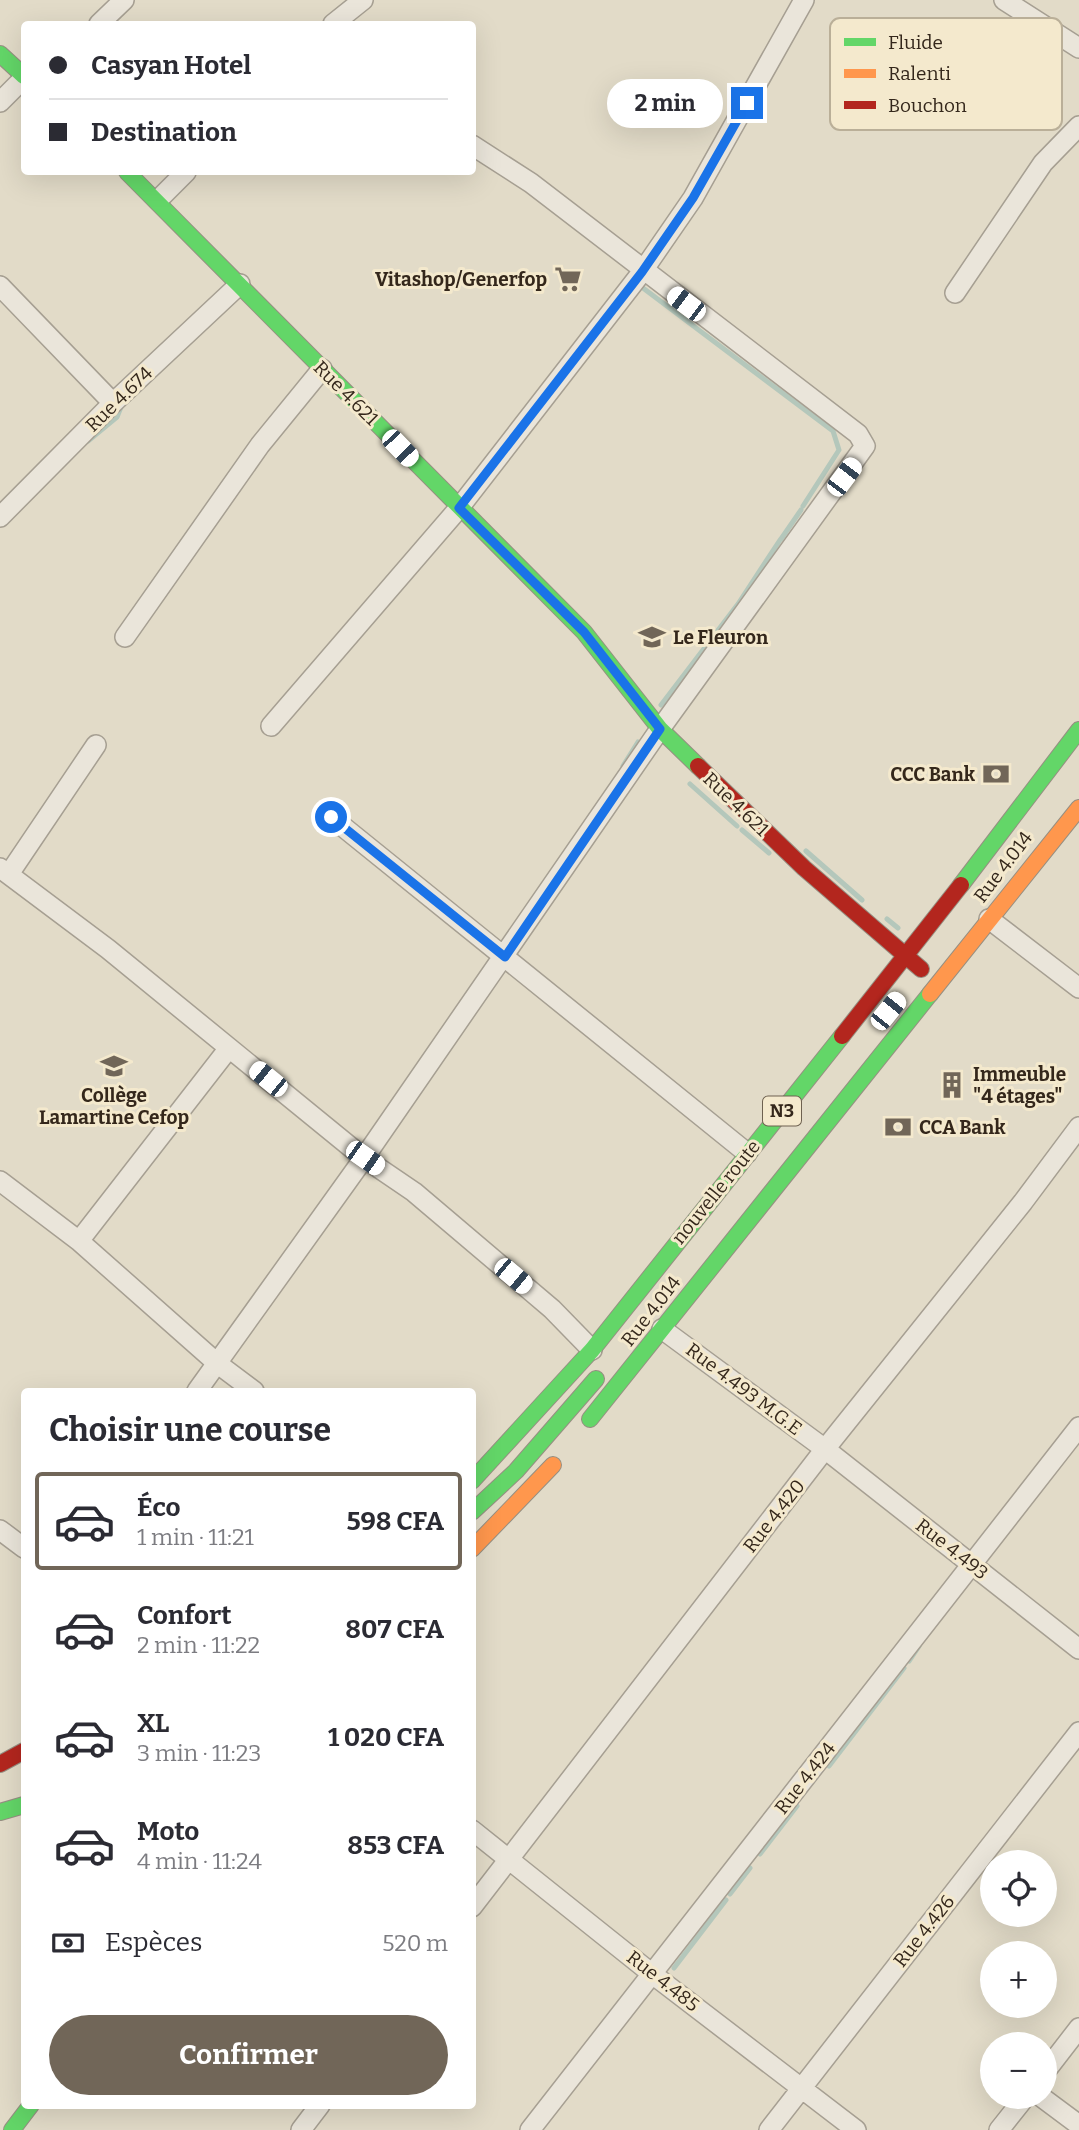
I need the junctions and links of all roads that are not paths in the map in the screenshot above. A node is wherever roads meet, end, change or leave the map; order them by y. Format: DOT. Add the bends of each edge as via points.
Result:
graph roads {
  1 [pos="124,0"];
  2 [pos="363,0"];
  3 [pos="804,0"];
  4 [pos="1004,0"];
  5 [pos="1032,18"];
  6 [pos="102,21"];
  7 [pos="337,21"];
  8 [pos="1062,37"];
  9 [pos="1079,48"];
  10 [pos="0,54"];
  11 [pos="21,74"];
  12 [pos="21,80"];
  13 [pos="0,102"];
  14 [pos="1079,126"];
  15 [pos="476,148"];
  16 [pos="130,175"];
  17 [pos="183,175"];
  18 [pos="158,200"];
  19 [pos="642,272"];
  20 [pos="240,284"];
  21 [pos="0,286"];
  22 [pos="955,293"];
  23 [pos="322,369"];
  24 [pos="113,403"];
  25 [pos="459,508"];
  26 [pos="0,517"];
  27 [pos="125,637"];
  28 [pos="271,726"];
  29 [pos="660,729"];
  30 [pos="1079,730"];
  31 [pos="96,745"];
  32 [pos="1079,808"];
  33 [pos="331,817"];
  34 [pos="4,871"];
  35 [pos="989,919"];
  36 [pos="905,956"];
  37 [pos="505,957"];
  38 [pos="921,970"];
  39 [pos="1079,988"];
  40 [pos="229,1048"];
  41 [pos="1079,1127"];
  42 [pos="747,1153"];
  43 [pos="365,1158"];
  44 [pos="0,1181"];
  45 [pos="79,1241"];
  46 [pos="663,1329"];
  47 [pos="592,1350"];
  48 [pos="610,1363"];
  49 [pos="218,1364"];
  50 [pos="199,1388"];
  51 [pos="250,1388"];
  52 [pos="1079,1427"];
  53 [pos="583,1428"];
  54 [pos="567,1449"];
  55 [pos="825,1449"];
  56 [pos="476,1476"];
  57 [pos="476,1508"];
  58 [pos="0,1530"];
  59 [pos="476,1545"];
  60 [pos="21,1546"];
  61 [pos="972,1565"];
  62 [pos="1079,1649"];
  63 [pos="1079,1732"];
  64 [pos="21,1753"];
  65 [pos="0,1764"];
  66 [pos="21,1806"];
  67 [pos="0,1812"];
  68 [pos="476,1833"];
  69 [pos="510,1859"];
  70 [pos="476,1902"];
  71 [pos="651,1973"];
  72 [pos="1079,2028"];
  73 [pos="1057,2057"];
  74 [pos="803,2087"];
  75 [pos="28,2109"];
  76 [pos="317,2109"];
  77 [pos="1016,2109"];
  78 [pos="1057,2109"];
  79 [pos="1079,2125"];
  80 [pos="13,2130"];
  81 [pos="300,2130"];
  82 [pos="530,2130"];
  83 [pos="769,2130"];
  84 [pos="856,2130"];
  85 [pos="999,2130"];
  1 -- 6 [label="street"];
  2 -- 7 [label="street"];
  3 -- 19 [label="street" via="693,198"];
  4 -- 5 [label="street"];
  8 -- 9 [label="street"];
  10 -- 11 [label="main road"];
  12 -- 13 [label="street"];
  14 -- 22 [label="street" via="1042,163"];
  15 -- 19 [label="street" via="531,183"];
  16 -- 18 [label="main road, Rue 4.621"];
  17 -- 18 [label="street"];
  18 -- 20 [label="main road, Rue 4.621"];
  19 -- 25 [label="street"];
  19 -- 29 [label="street" via="858,434 865,446"];
  20 -- 23 [label="main road, Rue 4.621"];
  20 -- 24 [label="street, Rue 4.674"];
  21 -- 24 [label="street"];
  23 -- 25 [label="main road, Rue 4.621"];
  23 -- 27 [label="street" via="260,445"];
  24 -- 26 [label="street, Rue 4.674"];
  25 -- 28 [label="street"];
  25 -- 29 [label="main road, Rue 4.621" via="584,632"];
  29 -- 36 [label="main road, Rue 4.621" via="804,868"];
  29 -- 37 [label="street"];
  30 -- 36 [label="main road, nouvelle route / N3"];
  31 -- 34 [label="street"];
  32 -- 35 [label="main road, N3"];
  33 -- 37 [label="street"];
  34 -- 40 [label="street"];
  35 -- 39 [label="street"];
  35 -- 46 [label="main road, N3"];
  36 -- 38 [label="main road, Rue 4.621"];
  36 -- 42 [label="main road, nouvelle route / N3"];
  37 -- 42 [label="street"];
  37 -- 43 [label="street"];
  40 -- 43 [label="street"];
  40 -- 45 [label="street"];
  41 -- 55 [label="street, Rue 4.420"];
  42 -- 47 [label="main road, nouvelle route / N3"];
  43 -- 47 [label="street" via="414,1192 552,1309"];
  43 -- 49 [label="street"];
  44 -- 45 [label="street"];
  45 -- 49 [label="street"];
  46 -- 53 [label="main road, N3"];
  46 -- 55 [label="street, Rue 4.493 M.G.E"];
  47 -- 56 [label="main road, nouvelle route / N3"];
  48 -- 57 [label="main road, Rue 4.014" via="552,1432"];
  49 -- 50 [label="street"];
  49 -- 51 [label="street"];
  52 -- 61 [label="street, Rue 4.424"];
  54 -- 59 [label="main road"];
  55 -- 61 [label="street, Rue 4.493"];
  55 -- 69 [label="street, Rue 4.420"];
  58 -- 60 [label="street"];
  61 -- 62 [label="street, Rue 4.493"];
  61 -- 71 [label="street, Rue 4.424"];
  63 -- 74 [label="street, Rue 4.426"];
  64 -- 65 [label="main road"];
  66 -- 67 [label="main road"];
  68 -- 69 [label="street, Rue 4.485"];
  69 -- 70 [label="street, Rue 4.420"];
  69 -- 71 [label="street, Rue 4.485"];
  71 -- 74 [label="street, Rue 4.485"];
  71 -- 82 [label="street, Rue 4.424"];
  72 -- 73 [label="street"];
  74 -- 83 [label="street, Rue 4.426"];
  74 -- 84 [label="street, Rue 4.485"];
  75 -- 80 [label="main road"];
  76 -- 81 [label="street"];
  77 -- 85 [label="street"];
  78 -- 79 [label="street"];
}
